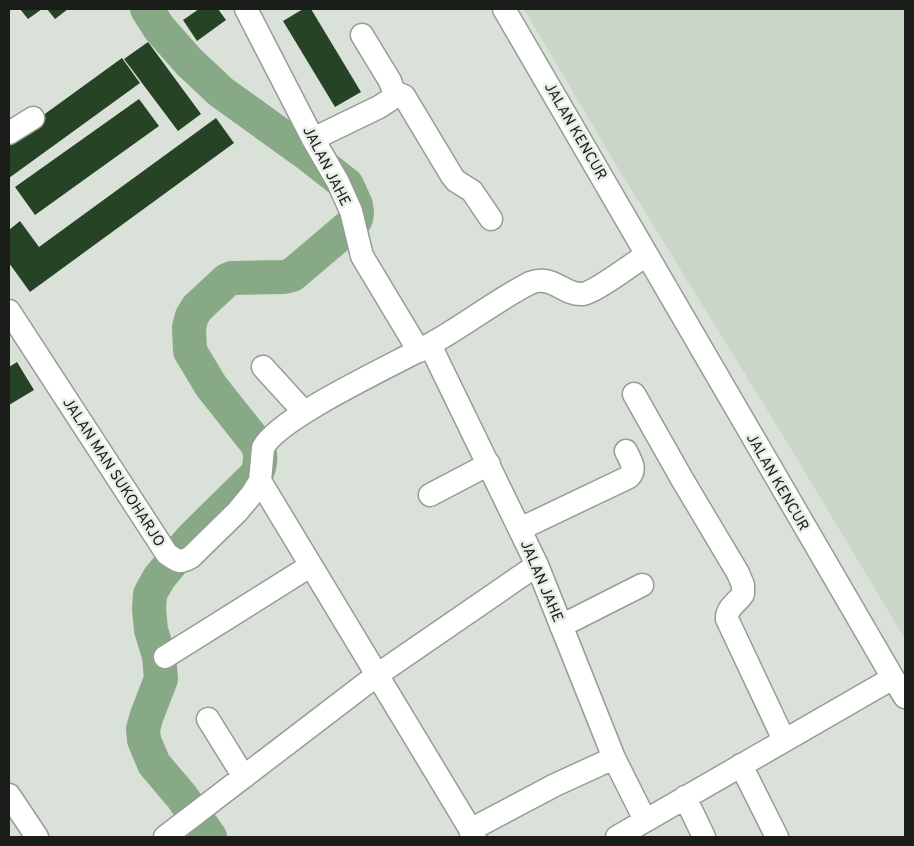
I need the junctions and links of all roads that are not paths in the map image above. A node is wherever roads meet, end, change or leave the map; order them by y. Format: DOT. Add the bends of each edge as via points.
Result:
graph roads {
  1 [pos="246,9"];
  2 [pos="504,9"];
  3 [pos="362,35"];
  4 [pos="394,92"];
  5 [pos="33,118"];
  6 [pos="9,133"];
  7 [pos="313,139"];
  8 [pos="491,219"];
  9 [pos="646,255"];
  10 [pos="9,311"];
  11 [pos="419,351"];
  12 [pos="263,367"];
  13 [pos="634,394"];
  14 [pos="304,412"];
  15 [pos="626,451"];
  16 [pos="489,464"];
  17 [pos="260,481"];
  18 [pos="430,495"];
  19 [pos="520,529"];
  20 [pos="537,565"];
  21 [pos="310,566"];
  22 [pos="642,585"];
  23 [pos="561,626"];
  24 [pos="165,657"];
  25 [pos="377,675"];
  26 [pos="893,678"];
  27 [pos="905,697"];
  28 [pos="208,719"];
  29 [pos="784,740"];
  30 [pos="614,758"];
  31 [pos="742,765"];
  32 [pos="244,777"];
  33 [pos="9,795"];
  34 [pos="685,797"];
  35 [pos="644,820"];
  36 [pos="473,834"];
  37 [pos="37,837"];
  38 [pos="165,837"];
  39 [pos="617,837"];
  40 [pos="704,837"];
  41 [pos="777,837"];
  1 -- 7 [label="street, JALAN JAHE"];
  2 -- 9 [label="street, JALAN KENCUR"];
  3 -- 4 [label="street"];
  4 -- 7 [label="street" via="393,98 384,105"];
  4 -- 8 [label="street" via="404,96 456,182 472,191"];
  5 -- 6 [label="street"];
  7 -- 11 [label="street, JALAN JAHE" via="338,182 362,256"];
  9 -- 11 [label="street" via="588,293 576,294 547,281 530,283"];
  9 -- 26 [label="street, JALAN KENCUR"];
  10 -- 17 [label="street, JALAN MAN SUKOHARJO" via="173,558 191,557 237,512"];
  11 -- 14 [label="street"];
  11 -- 16 [label="street, JALAN JAHE"];
  12 -- 14 [label="street"];
  13 -- 29 [label="street" via="740,579 743,594 729,610 727,619"];
  14 -- 17 [label="street" via="272,435 262,448"];
  15 -- 19 [label="street" via="633,466 632,475"];
  16 -- 18 [label="street"];
  16 -- 19 [label="street, JALAN JAHE"];
  17 -- 21 [label="street"];
  19 -- 20 [label="street, JALAN JAHE"];
  20 -- 23 [label="street, JALAN JAHE"];
  20 -- 25 [label="street"];
  21 -- 24 [label="street"];
  21 -- 25 [label="street"];
  22 -- 23 [label="street"];
  23 -- 30 [label="street, JALAN JAHE"];
  25 -- 32 [label="street"];
  25 -- 36 [label="street"];
  26 -- 27 [label="street, JALAN KENCUR"];
  26 -- 29 [label="street"];
  28 -- 32 [label="street"];
  29 -- 31 [label="street"];
  30 -- 35 [label="street, JALAN JAHE"];
  30 -- 36 [label="street" via="555,785"];
  31 -- 34 [label="street"];
  31 -- 41 [label="street"];
  32 -- 38 [label="street"];
  33 -- 37 [label="street"];
  34 -- 35 [label="street"];
  34 -- 40 [label="street"];
  35 -- 39 [label="street"];
}
